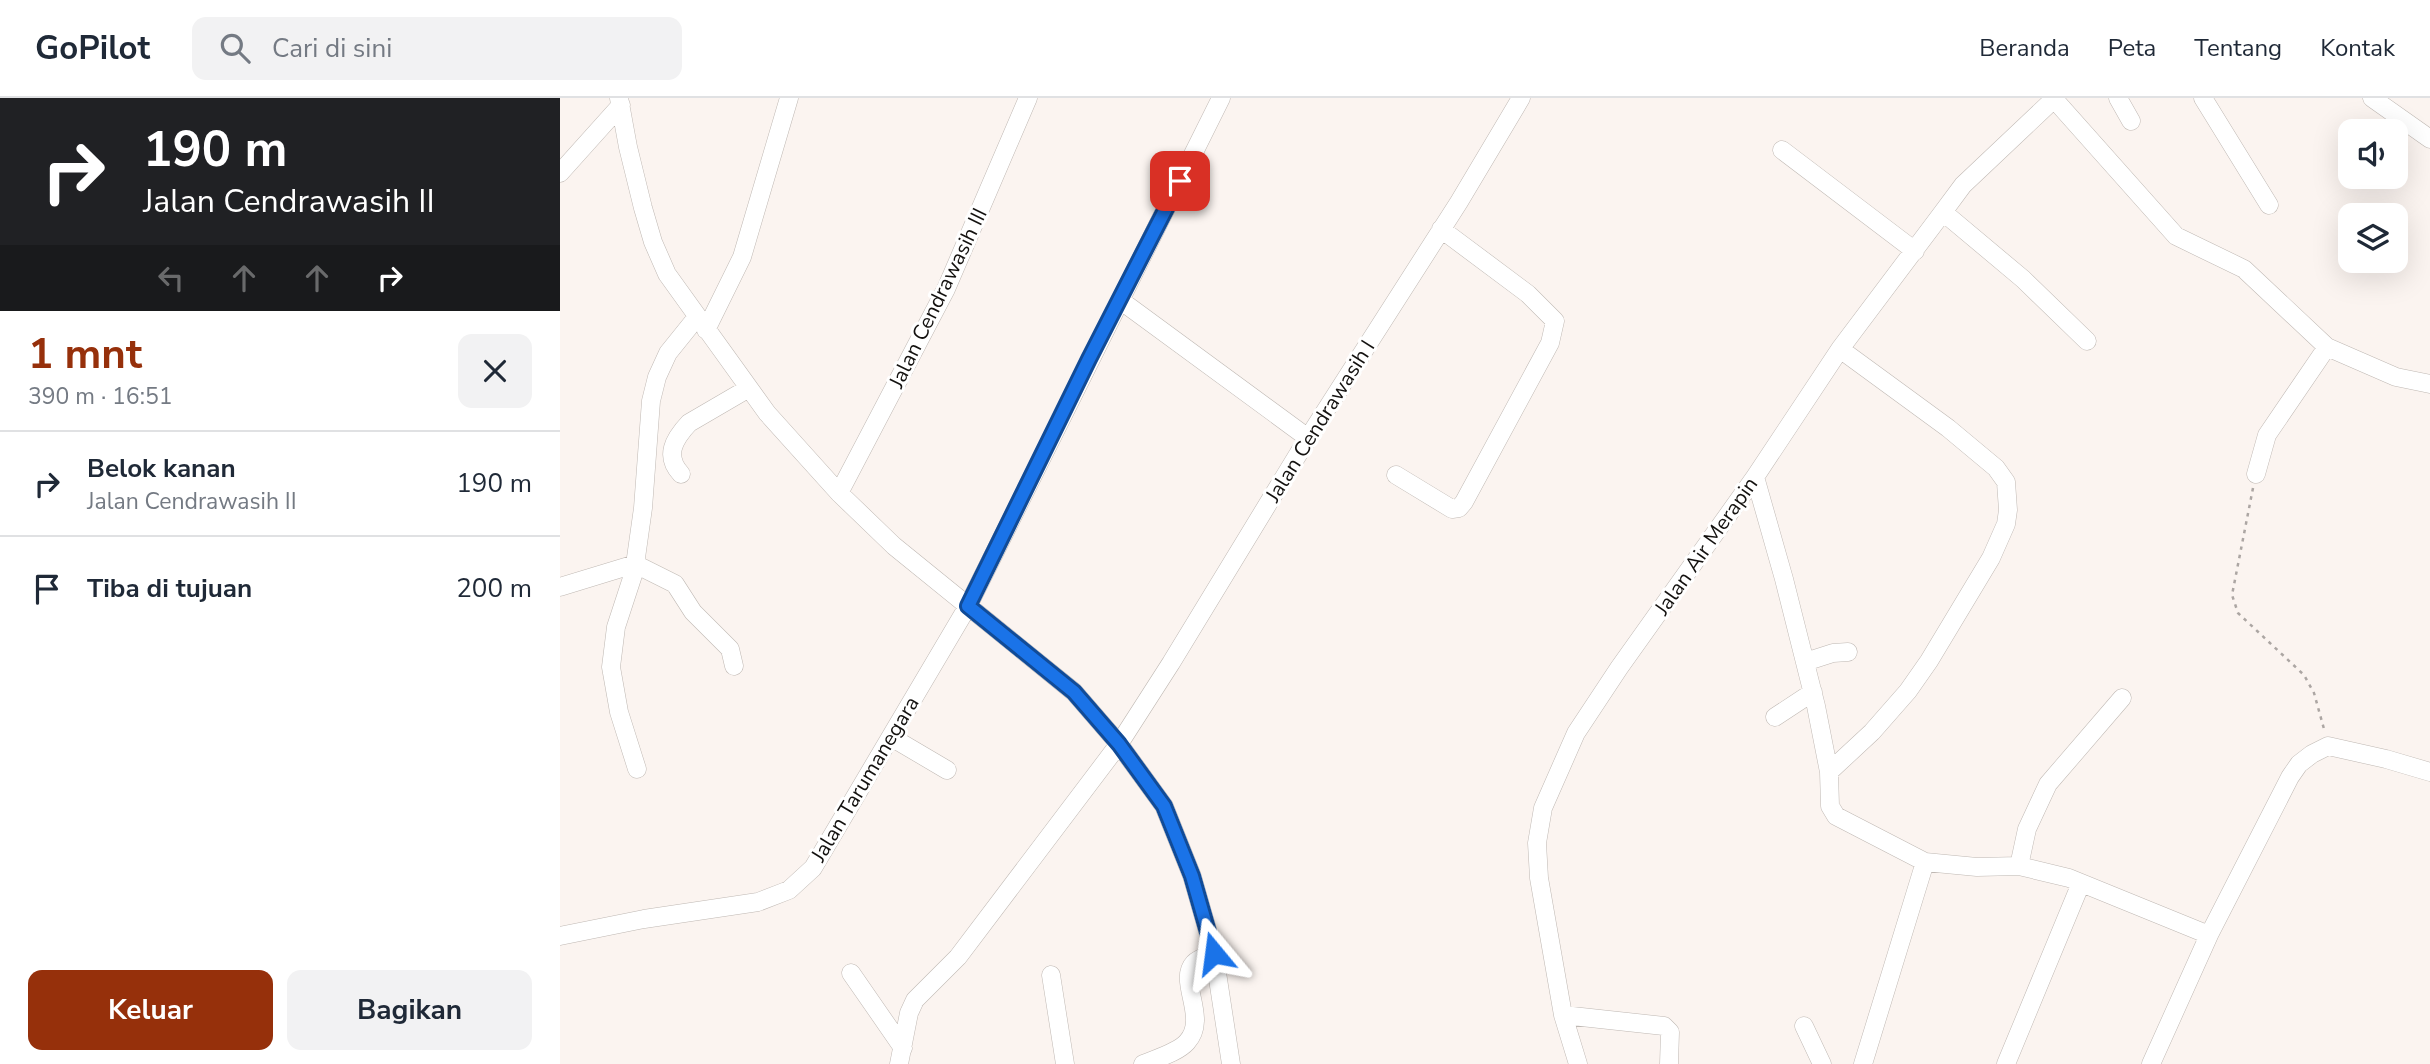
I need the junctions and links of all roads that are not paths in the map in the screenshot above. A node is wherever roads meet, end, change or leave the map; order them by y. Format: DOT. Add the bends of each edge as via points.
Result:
graph roads {
  1 [pos="789,98"];
  2 [pos="1028,98"];
  3 [pos="1221,98"];
  4 [pos="1521,98"];
  5 [pos="2055,98"];
  6 [pos="2118,98"];
  7 [pos="2203,98"];
  8 [pos="2372,98"];
  9 [pos="620,102"];
  10 [pos="2131,121"];
  11 [pos="2430,139"];
  12 [pos="1782,150"];
  13 [pos="560,173"];
  14 [pos="2269,205"];
  15 [pos="1942,212"];
  16 [pos="1441,229"];
  17 [pos="1915,251"];
  18 [pos="1119,300"];
  19 [pos="701,324"];
  20 [pos="2087,341"];
  21 [pos="2327,347"];
  22 [pos="1840,349"];
  23 [pos="2430,384"];
  24 [pos="749,388"];
  25 [pos="1308,438"];
  26 [pos="681,474"];
  27 [pos="2256,474"];
  28 [pos="1396,475"];
  29 [pos="1755,477"];
  30 [pos="839,493"];
  31 [pos="635,564"];
  32 [pos="560,587"];
  33 [pos="968,606"];
  34 [pos="1848,652"];
  35 [pos="1805,662"];
  36 [pos="734,666"];
  37 [pos="1813,692"];
  38 [pos="2122,698"];
  39 [pos="1775,717"];
  40 [pos="891,737"];
  41 [pos="1119,744"];
  42 [pos="636,769"];
  43 [pos="947,770"];
  44 [pos="1829,772"];
  45 [pos="2430,772"];
  46 [pos="1925,862"];
  47 [pos="2019,866"];
  48 [pos="2081,883"];
  49 [pos="2209,935"];
  50 [pos="560,936"];
  51 [pos="1214,953"];
  52 [pos="851,973"];
  53 [pos="1051,975"];
  54 [pos="1563,1015"];
  55 [pos="1804,1026"];
  56 [pos="901,1056"];
  57 [pos="1065,1064"];
  58 [pos="1143,1064"];
  59 [pos="1231,1064"];
  60 [pos="1578,1064"];
  61 [pos="1669,1064"];
  62 [pos="1822,1064"];
  63 [pos="1863,1064"];
  64 [pos="2007,1064"];
  65 [pos="2151,1064"];
  1 -- 19 [label="street" via="742,257"];
  2 -- 30 [label="street, Jalan Cendrawasih III" via="946,289"];
  3 -- 18 [label="street, Jalan Tarumanegara"];
  4 -- 16 [label="street, Jalan Cendrawasih I"];
  5 -- 15 [label="street, Jalan Air Merapin"];
  5 -- 21 [label="street" via="2169,230 2244,269"];
  6 -- 10 [label="street"];
  7 -- 14 [label="street"];
  8 -- 11 [label="street"];
  9 -- 13 [label="street"];
  9 -- 19 [label="street" via="653,242 667,274"];
  12 -- 17 [label="street"];
  15 -- 17 [label="street, Jalan Air Merapin"];
  15 -- 20 [label="street" via="2023,279"];
  16 -- 25 [label="street, Jalan Cendrawasih I"];
  16 -- 28 [label="street" via="1528,294 1555,321 1555,330 1459,508 1452,509"];
  17 -- 22 [label="street, Jalan Air Merapin"];
  18 -- 25 [label="street"];
  18 -- 33 [label="street, Jalan Tarumanegara"];
  19 -- 24 [label="street"];
  19 -- 31 [label="street" via="668,353 657,377"];
  21 -- 23 [label="street" via="2396,377"];
  21 -- 27 [label="street" via="2267,435"];
  22 -- 29 [label="street, Jalan Air Merapin"];
  22 -- 44 [label="street" via="1996,468 2006,482 2008,510 1991,558 1929,661 1881,721"];
  24 -- 26 [label="street" via="683,429 671,458"];
  24 -- 30 [label="street"];
  25 -- 41 [label="street, Jalan Cendrawasih I"];
  29 -- 35 [label="street"];
  29 -- 54 [label="street, Jalan Air Merapin" via="1576,733 1543,808 1537,844 1539,878"];
  30 -- 33 [label="street" via="894,546"];
  31 -- 32 [label="street"];
  31 -- 36 [label="street" via="680,590 693,611 730,649"];
  31 -- 42 [label="street" via="616,627 611,667"];
  33 -- 40 [label="street, Jalan Tarumanegara"];
  33 -- 41 [label="street" via="1074,692"];
  34 -- 35 [label="street"];
  35 -- 37 [label="street"];
  37 -- 39 [label="street"];
  37 -- 44 [label="street"];
  38 -- 47 [label="street" via="2048,784 2027,829"];
  40 -- 43 [label="street"];
  40 -- 50 [label="street, Jalan Tarumanegara" via="813,868 789,890 766,900"];
  41 -- 51 [label="street" via="1164,806 1192,876"];
  41 -- 56 [label="street, Jalan Cendrawasih I" via="958,957 915,1000"];
  44 -- 46 [label="street" via="1830,806 1836,816"];
  45 -- 49 [label="street" via="2328,746 2305,759 2290,777"];
  46 -- 47 [label="street"];
  46 -- 63 [label="street"];
  47 -- 48 [label="street"];
  48 -- 49 [label="street"];
  48 -- 64 [label="street"];
  49 -- 65 [label="street"];
  51 -- 58 [label="street" via="1190,969 1196,1017 1193,1034 1183,1046"];
  51 -- 59 [label="street"];
  52 -- 56 [label="street"];
  53 -- 57 [label="street"];
  54 -- 60 [label="street, Jalan Air Merapin"];
  54 -- 61 [label="street" via="1664,1026 1670,1032"];
  55 -- 62 [label="street"];
}
